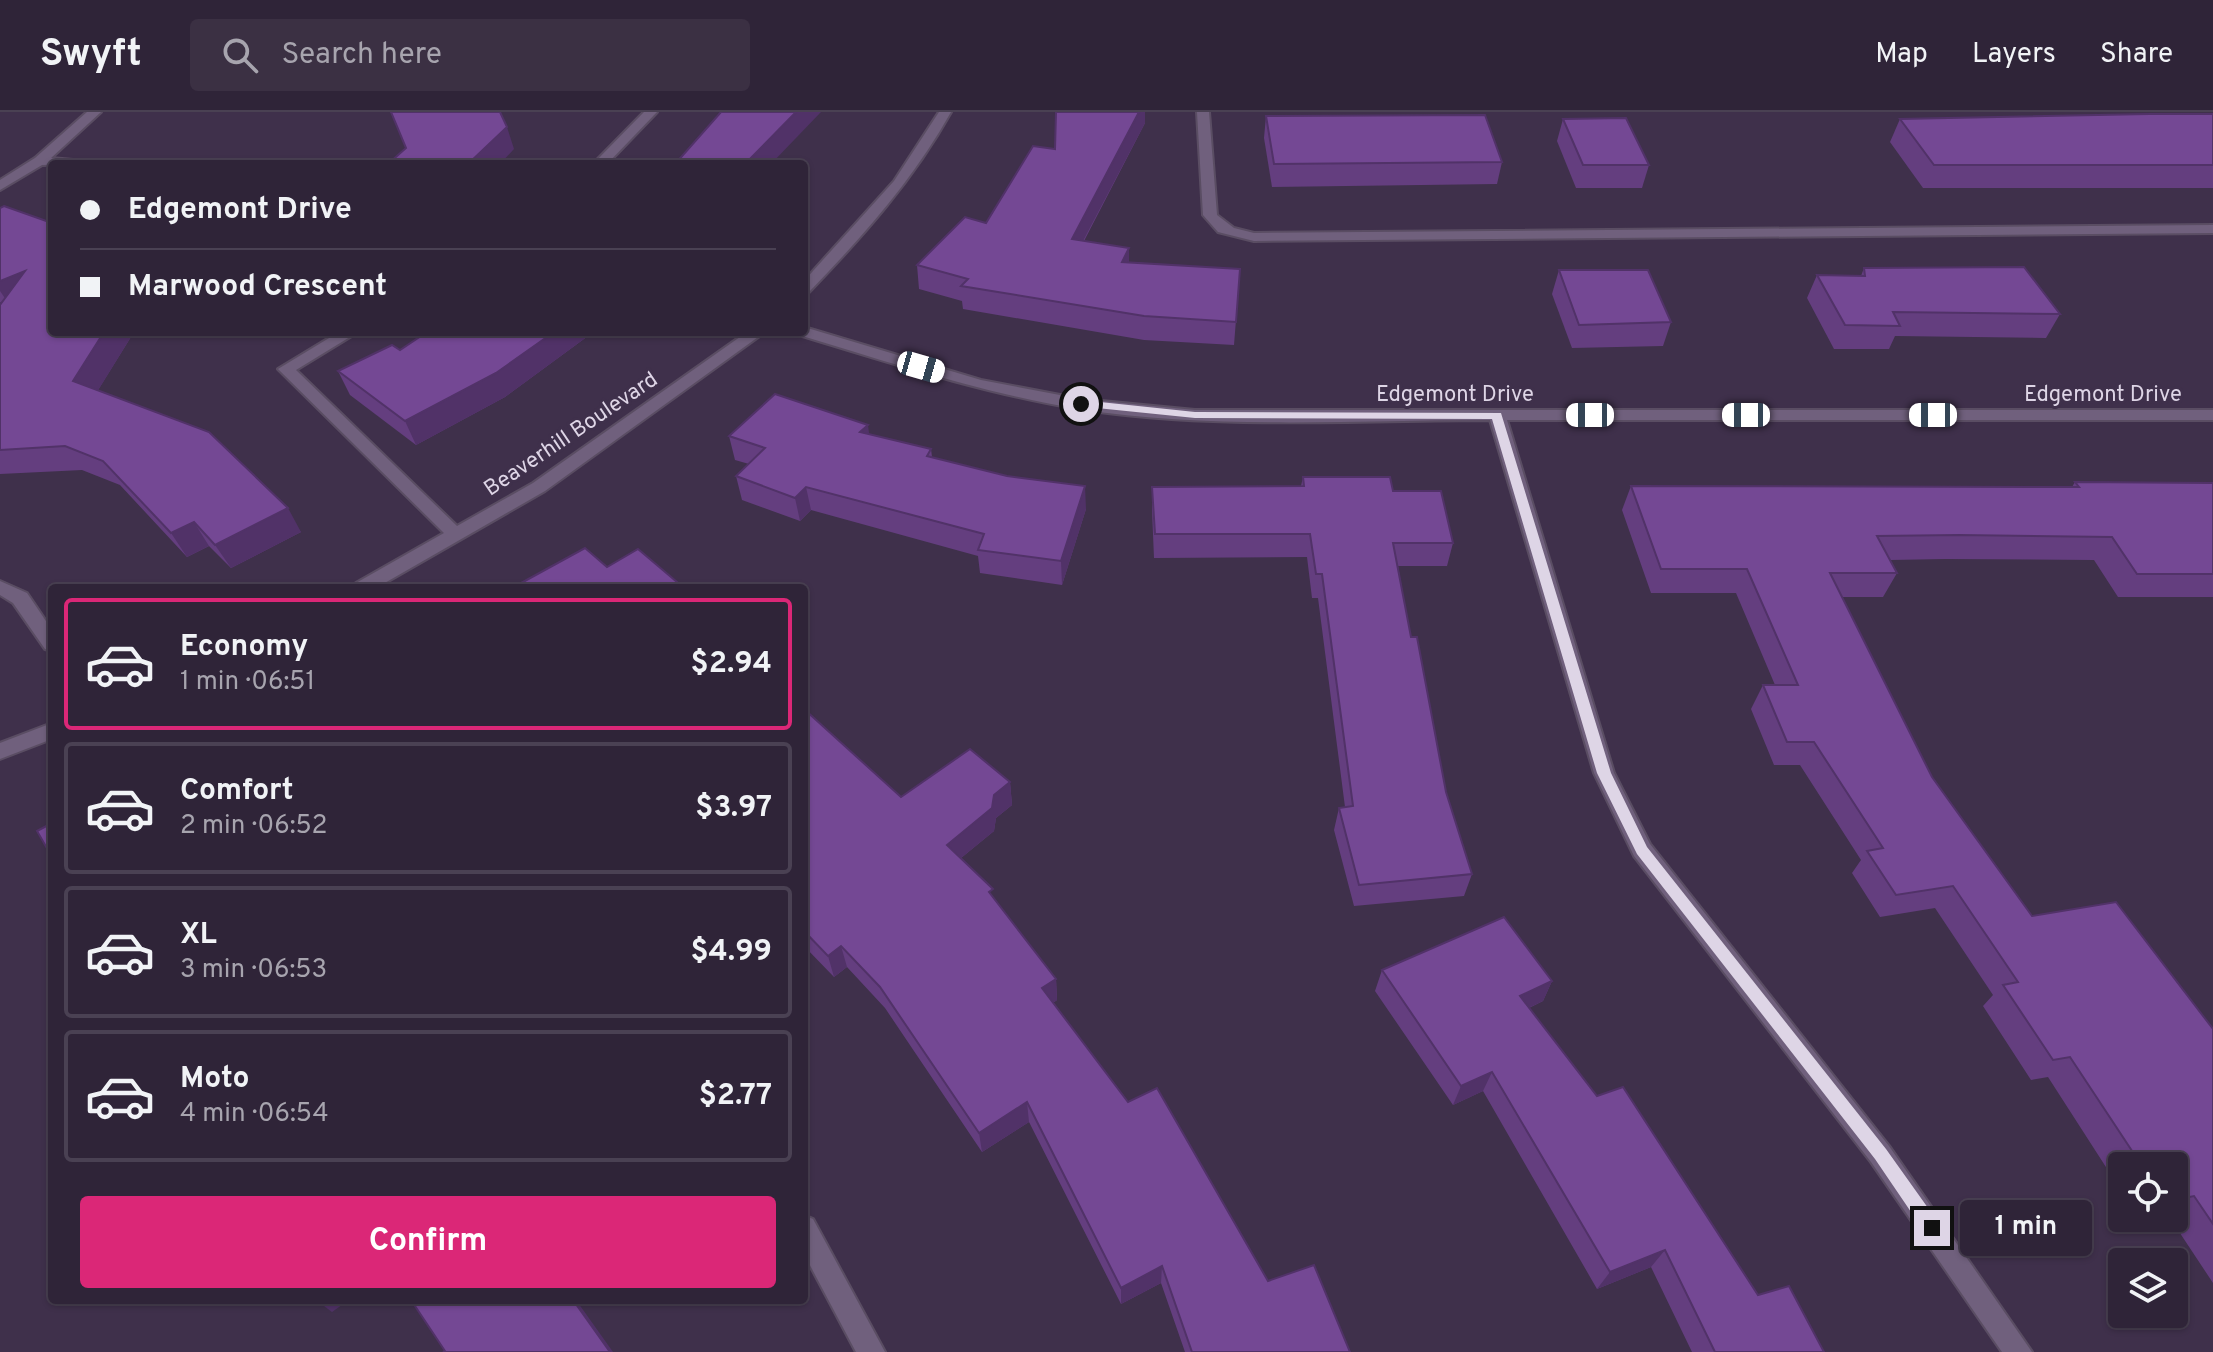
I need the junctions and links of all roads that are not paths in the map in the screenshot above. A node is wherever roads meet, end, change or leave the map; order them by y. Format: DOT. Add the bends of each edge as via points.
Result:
graph roads {
  1 [pos="95,112"];
  2 [pos="651,112"];
  3 [pos="945,112"];
  4 [pos="1203,112"];
  5 [pos="604,160"];
  6 [pos="40,161"];
  7 [pos="48,162"];
  8 [pos="0,186"];
  9 [pos="2213,229"];
  10 [pos="808,285"];
  11 [pos="808,333"];
  12 [pos="343,336"];
  13 [pos="751,336"];
  14 [pos="1497,415"];
  15 [pos="2213,415"];
  16 [pos="456,535"];
  17 [pos="369,584"];
  18 [pos="0,587"];
  19 [pos="48,638"];
  20 [pos="48,733"];
  21 [pos="0,751"];
  22 [pos="808,1235"];
  23 [pos="871,1352"];
  24 [pos="2018,1352"];
  1 -- 6 [label="street"];
  2 -- 5 [label="street"];
  3 -- 10 [label="street" via="922,156"];
  4 -- 9 [label="street" via="1210,215 1215,225 1254,237"];
  6 -- 7 [label="street"];
  6 -- 8 [label="street"];
  11 -- 14 [label="street, Edgemont Drive" via="979,384 1081,404 1195,415"];
  12 -- 16 [label="street" via="286,369"];
  13 -- 16 [label="street, Beaverhill Boulevard" via="539,487"];
  14 -- 15 [label="street, Edgemont Drive"];
  14 -- 24 [label="street" via="1604,773 1642,850 1880,1154"];
  16 -- 17 [label="street, Beaverhill Boulevard"];
  18 -- 19 [label="street" via="20,598"];
  20 -- 21 [label="street"];
  22 -- 23 [label="street"];
}
